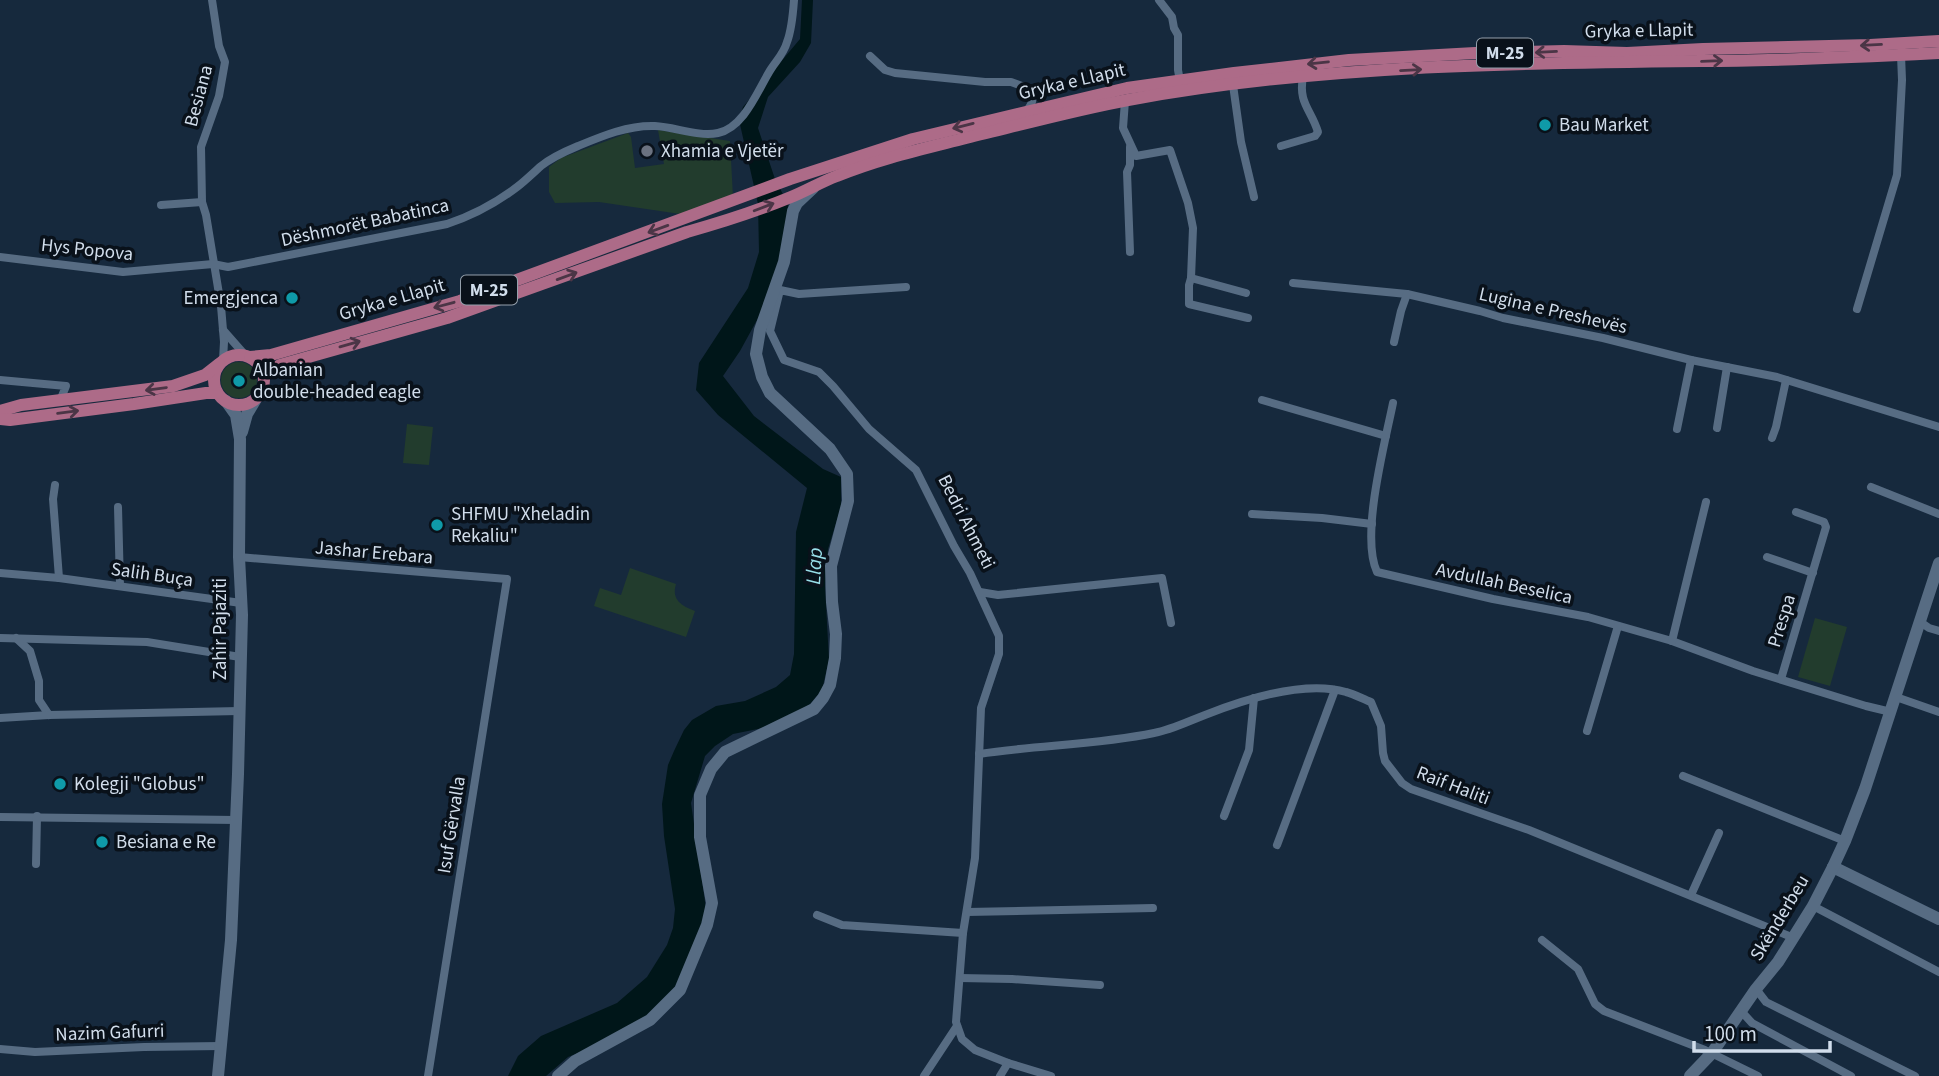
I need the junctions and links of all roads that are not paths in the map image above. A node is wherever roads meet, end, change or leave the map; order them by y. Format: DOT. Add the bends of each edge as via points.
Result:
graph roads {
  1 [pos="212,0"];
  2 [pos="794,0"];
  3 [pos="1160,0"];
  4 [pos="1939,41"];
  5 [pos="1939,53"];
  6 [pos="1901,55"];
  7 [pos="870,56"];
  8 [pos="1303,76"];
  9 [pos="1180,81"];
  10 [pos="1233,85"];
  11 [pos="1125,101"];
  12 [pos="1076,106"];
  13 [pos="1028,116"];
  14 [pos="1129,140"];
  15 [pos="1281,146"];
  16 [pos="1255,197"];
  17 [pos="799,198"];
  18 [pos="202,202"];
  19 [pos="161,205"];
  20 [pos="1130,252"];
  21 [pos="0,257"];
  22 [pos="213,264"];
  23 [pos="1191,278"];
  24 [pos="1293,282"];
  25 [pos="906,287"];
  26 [pos="1247,293"];
  27 [pos="1407,294"];
  28 [pos="1857,309"];
  29 [pos="1248,318"];
  30 [pos="223,330"];
  31 [pos="1394,342"];
  32 [pos="248,356"];
  33 [pos="1691,360"];
  34 [pos="221,362"];
  35 [pos="1727,367"];
  36 [pos="264,376"];
  37 [pos="0,380"];
  38 [pos="1786,380"];
  39 [pos="222,397"];
  40 [pos="256,399"];
  41 [pos="1262,400"];
  42 [pos="60,401"];
  43 [pos="1393,403"];
  44 [pos="0,411"];
  45 [pos="0,419"];
  46 [pos="1939,427"];
  47 [pos="1717,428"];
  48 [pos="1677,429"];
  49 [pos="1386,436"];
  50 [pos="1772,438"];
  51 [pos="240,439"];
  52 [pos="55,485"];
  53 [pos="1871,487"];
  54 [pos="1706,502"];
  55 [pos="118,507"];
  56 [pos="1796,512"];
  57 [pos="1252,514"];
  58 [pos="1939,514"];
  59 [pos="1373,524"];
  60 [pos="239,557"];
  61 [pos="1767,557"];
  62 [pos="1939,564"];
  63 [pos="0,573"];
  64 [pos="1813,573"];
  65 [pos="59,578"];
  66 [pos="507,579"];
  67 [pos="120,586"];
  68 [pos="980,592"];
  69 [pos="241,603"];
  70 [pos="1919,621"];
  71 [pos="1171,623"];
  72 [pos="1618,626"];
  73 [pos="1939,631"];
  74 [pos="0,638"];
  75 [pos="16,638"];
  76 [pos="1672,641"];
  77 [pos="240,657"];
  78 [pos="1780,679"];
  79 [pos="1335,690"];
  80 [pos="1896,697"];
  81 [pos="1254,698"];
  82 [pos="239,711"];
  83 [pos="1891,712"];
  84 [pos="1939,712"];
  85 [pos="49,715"];
  86 [pos="0,718"];
  87 [pos="1587,731"];
  88 [pos="979,754"];
  89 [pos="1683,776"];
  90 [pos="37,816"];
  91 [pos="0,817"];
  92 [pos="1224,817"];
  93 [pos="236,820"];
  94 [pos="1719,833"];
  95 [pos="1845,841"];
  96 [pos="1276,845"];
  97 [pos="36,864"];
  98 [pos="1833,867"];
  99 [pos="1691,895"];
  100 [pos="1813,906"];
  101 [pos="1153,908"];
  102 [pos="967,912"];
  103 [pos="817,915"];
  104 [pos="1939,919"];
  105 [pos="963,933"];
  106 [pos="1794,938"];
  107 [pos="1542,940"];
  108 [pos="1939,971"];
  109 [pos="960,978"];
  110 [pos="1100,985"];
  111 [pos="1756,989"];
  112 [pos="1741,1011"];
  113 [pos="957,1026"];
  114 [pos="221,1046"];
  115 [pos="0,1049"];
  116 [pos="1712,1053"];
  117 [pos="1008,1063"];
  118 [pos="1029,1073"];
  119 [pos="218,1076"];
  120 [pos="428,1076"];
  121 [pos="558,1076"];
  122 [pos="924,1076"];
  123 [pos="1000,1076"];
  124 [pos="1051,1076"];
  125 [pos="1690,1076"];
  126 [pos="1758,1076"];
  127 [pos="1851,1076"];
  128 [pos="1915,1076"];
  1 -- 18 [label="street, Besiana" via="225,62 201,147"];
  2 -- 22 [label="street, Dëshmorët Babatinca" via="784,51 750,107 729,129 708,133 656,126 629,128 544,164 516,188 454,222 228,267"];
  3 -- 9 [label="street" via="1178,36"];
  4 -- 9 [label="main road, Gryka e Llapit / M-25, one-way" via="1435,55 1318,63"];
  5 -- 6 [label="main road, Gryka e Llapit / M-25"];
  8 -- 6 [label="main road, Gryka e Llapit / M-25, one-way" via="1468,66"];
  6 -- 28 [label="street" via="1896,175"];
  7 -- 13 [label="street" via="895,73 1012,82 1030,89 1033,96"];
  8 -- 10 [label="main road, Gryka e Llapit / M-25"];
  8 -- 15 [label="street" via="1303,98 1318,132"];
  9 -- 12 [label="main road, Gryka e Llapit / M-25" via="1127,88"];
  10 -- 11 [label="main road, Gryka e Llapit / M-25"];
  10 -- 16 [label="street"];
  11 -- 12 [label="main road, Gryka e Llapit / M-25"];
  11 -- 14 [label="street" via="1123,128"];
  12 -- 13 [label="main road, Gryka e Llapit / M-25"];
  13 -- 17 [label="main road, Gryka e Llapit / M-25" via="837,175"];
  13 -- 32 [label="main road, Gryka e Llapit / M-25, one-way" via="991,119 913,139 790,179 460,301 271,355"];
  14 -- 20 [label="street"];
  14 -- 23 [label="street" via="1136,156 1170,150 1193,229"];
  36 -- 17 [label="main road, Gryka e Llapit / M-25, one-way" via="280,365 447,318 687,232"];
  17 -- 121 [label="main road" via="756,354 770,393 830,449 847,474 848,501 831,566 836,634 830,685 814,709 725,752 711,769 700,794 700,837 712,903 680,990 650,1020 575,1061"];
  18 -- 19 [label="street"];
  18 -- 22 [label="street, Besiana"];
  21 -- 22 [label="street, Hys Popova" via="123,272"];
  22 -- 30 [label="street, Besiana"];
  23 -- 26 [label="street"];
  23 -- 29 [label="street" via="1189,304"];
  24 -- 27 [label="street, Lugina e Preshevës"];
  25 -- 68 [label="street, Bedri Ahmeti" via="799,295 780,290 770,331 783,360 819,372 869,429 916,470"];
  27 -- 31 [label="street"];
  27 -- 33 [label="street, Lugina e Preshevës"];
  30 -- 32 [label="street"];
  30 -- 34 [label="street, Besiana"];
  32 -- 34 [label="main road, M-25" via="233,355"];
  32 -- 36 [label="main road" via="260,365"];
  33 -- 35 [label="street, Lugina e Preshevës"];
  33 -- 48 [label="street"];
  34 -- 39 [label="main road" via="214,382"];
  34 -- 42 [label="main road, M-25, one-way" via="205,375 173,386"];
  35 -- 38 [label="street, Lugina e Preshevës"];
  35 -- 47 [label="street"];
  36 -- 40 [label="main road"];
  37 -- 42 [label="street" via="66,386"];
  38 -- 46 [label="street, Lugina e Preshevës"];
  38 -- 50 [label="street"];
  39 -- 40 [label="main road" via="239,405"];
  45 -- 39 [label="main road, one-way" via="206,393"];
  39 -- 51 [label="main road, Zahir Pajaziti" via="236,415"];
  40 -- 51 [label="main road, Zahir Pajaziti"];
  41 -- 49 [label="street"];
  42 -- 44 [label="main road, M-25"];
  43 -- 49 [label="street, Avdullah Beselica"];
  49 -- 59 [label="street, Avdullah Beselica"];
  51 -- 60 [label="main road, Zahir Pajaziti"];
  52 -- 65 [label="street"];
  53 -- 58 [label="street"];
  54 -- 76 [label="street"];
  55 -- 67 [label="street"];
  56 -- 64 [label="street, Prespa" via="1824,522 1826,527"];
  57 -- 59 [label="street"];
  59 -- 72 [label="street, Avdullah Beselica" via="1377,572"];
  60 -- 66 [label="street, Jashar Erebara"];
  60 -- 69 [label="main road, Zahir Pajaziti"];
  61 -- 64 [label="street, Prespa"];
  62 -- 70 [label="main road, Skënderbeu"];
  63 -- 65 [label="street, Salih Buça"];
  64 -- 78 [label="street, Prespa"];
  65 -- 67 [label="street, Salih Buça"];
  66 -- 120 [label="street, Isuf Gërvalla"];
  67 -- 69 [label="street, Salih Buça"];
  68 -- 71 [label="street, Bedri Ahmeti" via="1162,578"];
  68 -- 88 [label="street, Bedri Ahmeti" via="999,636 999,654 981,708"];
  69 -- 77 [label="main road, Zahir Pajaziti"];
  70 -- 73 [label="street"];
  70 -- 80 [label="main road, Skënderbeu"];
  72 -- 76 [label="street, Avdullah Beselica"];
  72 -- 87 [label="street"];
  74 -- 75 [label="street"];
  75 -- 77 [label="street" via="147,642"];
  75 -- 85 [label="street" via="30,651 39,681 38,700"];
  76 -- 78 [label="street, Avdullah Beselica"];
  77 -- 82 [label="main road, Zahir Pajaziti"];
  78 -- 83 [label="street, Avdullah Beselica"];
  79 -- 81 [label="street, Raif Haliti" via="1309,689"];
  79 -- 96 [label="street"];
  79 -- 99 [label="street, Raif Haliti" via="1371,702 1381,726 1385,761 1411,789"];
  80 -- 83 [label="main road, Skënderbeu"];
  80 -- 84 [label="street"];
  81 -- 88 [label="street, Raif Haliti" via="1158,733"];
  81 -- 92 [label="street" via="1249,750"];
  82 -- 85 [label="street"];
  82 -- 93 [label="main road, Zahir Pajaziti"];
  83 -- 95 [label="main road, Skënderbeu"];
  85 -- 86 [label="street"];
  88 -- 102 [label="street, Bedri Ahmeti" via="975,858"];
  89 -- 95 [label="street"];
  90 -- 91 [label="street"];
  90 -- 93 [label="street"];
  90 -- 97 [label="street"];
  93 -- 114 [label="main road, Zahir Pajaziti"];
  94 -- 99 [label="street"];
  95 -- 98 [label="main road, Skënderbeu"];
  98 -- 100 [label="main road, Skënderbeu"];
  98 -- 104 [label="main road"];
  99 -- 106 [label="street, Raif Haliti"];
  100 -- 106 [label="main road, Skënderbeu"];
  100 -- 108 [label="street"];
  101 -- 102 [label="street"];
  102 -- 105 [label="street, Bedri Ahmeti"];
  103 -- 105 [label="street" via="842,925"];
  105 -- 109 [label="street, Bedri Ahmeti"];
  106 -- 111 [label="main road, Skënderbeu"];
  107 -- 116 [label="street" via="1578,969 1595,1004 1604,1012"];
  109 -- 110 [label="street"];
  109 -- 113 [label="street, Bedri Ahmeti"];
  111 -- 112 [label="main road, Skënderbeu"];
  111 -- 128 [label="street" via="1766,1002"];
  112 -- 116 [label="main road, Skënderbeu"];
  112 -- 127 [label="street" via="1752,1023"];
  113 -- 117 [label="street" via="962,1039 975,1050"];
  113 -- 122 [label="street"];
  114 -- 115 [label="street, Nazim Gafurri"];
  114 -- 119 [label="main road, Zahir Pajaziti"];
  116 -- 125 [label="main road, Skënderbeu"];
  116 -- 126 [label="street"];
  117 -- 118 [label="street"];
  117 -- 123 [label="street"];
  118 -- 124 [label="street"];
}
